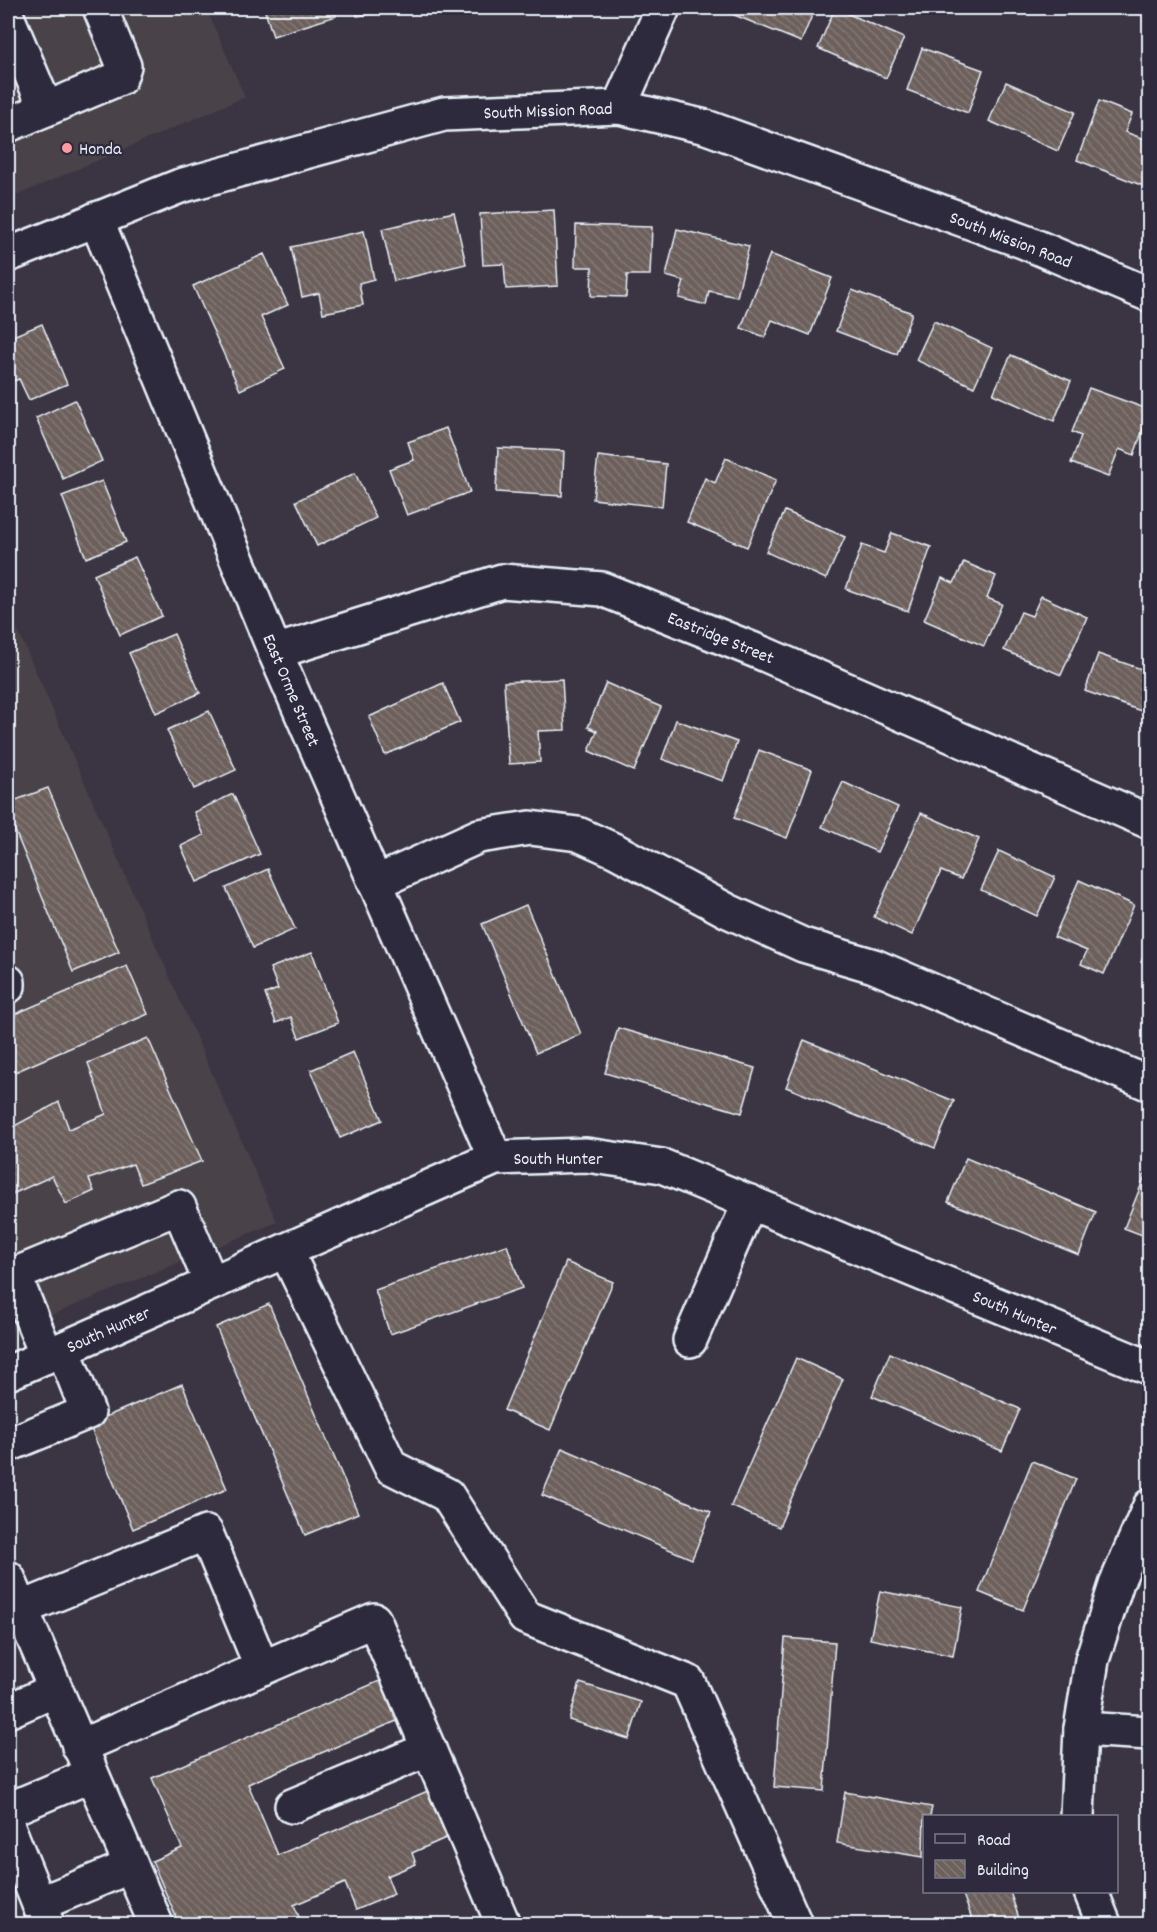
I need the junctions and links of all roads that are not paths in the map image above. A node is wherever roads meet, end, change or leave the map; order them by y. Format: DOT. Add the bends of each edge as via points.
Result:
graph roads {
  1 [pos="100,8"];
  2 [pos="663,8"];
  3 [pos="8,19"];
  4 [pos="619,107"];
  5 [pos="46,109"];
  6 [pos="8,125"];
  7 [pos="96,219"];
  8 [pos="8,255"];
  9 [pos="1149,295"];
  10 [pos="275,652"];
  11 [pos="1149,822"];
  12 [pos="375,883"];
  13 [pos="1149,1084"];
  14 [pos="495,1158"];
  15 [pos="750,1202"];
  16 [pos="286,1251"];
  17 [pos="11,1276"];
  18 [pos="211,1283"];
  19 [pos="690,1340"];
  20 [pos="55,1352"];
  21 [pos="1149,1368"];
  22 [pos="8,1373"];
  23 [pos="8,1445"];
  24 [pos="1149,1506"];
  25 [pos="8,1578"];
  26 [pos="14,1611"];
  27 [pos="262,1668"];
  28 [pos="56,1690"];
  29 [pos="8,1711"];
  30 [pos="1081,1729"];
  31 [pos="1149,1733"];
  32 [pos="429,1749"];
  33 [pos="85,1761"];
  34 [pos="292,1806"];
  35 [pos="8,1810"];
  36 [pos="1077,1815"];
  37 [pos="8,1827"];
  38 [pos="130,1866"];
  39 [pos="1091,1893"];
  40 [pos="43,1914"];
  41 [pos="156,1924"];
  42 [pos="503,1924"];
  43 [pos="795,1924"];
  44 [pos="1104,1924"];
  1 -- 5 [label="street" via="124,66 120,78"];
  2 -- 4 [label="street"];
  3 -- 5 [label="street"];
  4 -- 7 [label="street, South Mission Road" via="444,114 180,186"];
  4 -- 9 [label="street, South Mission Road" via="706,127 1025,242"];
  5 -- 6 [label="street"];
  7 -- 8 [label="street, South Mission Road"];
  7 -- 10 [label="street, East Orme Street"];
  10 -- 11 [label="street, Eastridge Street" via="502,581 602,589 764,654"];
  10 -- 12 [label="street, East Orme Street"];
  12 -- 13 [label="street" via="479,836 530,828 578,834 803,945 874,966"];
  12 -- 14 [label="street, East Orme Street"];
  14 -- 15 [label="street, South Hunter" via="586,1155 662,1166"];
  14 -- 16 [label="street, South Hunter"];
  15 -- 19 [label="street"];
  15 -- 21 [label="street, South Hunter"];
  16 -- 18 [label="street, South Hunter"];
  16 -- 43 [label="street" via="391,1467 447,1495 525,1617 688,1682"];
  17 -- 18 [label="street" via="179,1207"];
  17 -- 20 [label="street"];
  18 -- 20 [label="street, South Hunter"];
  20 -- 22 [label="street, South Hunter"];
  20 -- 23 [label="street" via="88,1412"];
  24 -- 30 [label="street" via="1117,1582 1092,1660"];
  25 -- 26 [label="street"];
  26 -- 27 [label="street" via="206,1533"];
  26 -- 28 [label="street"];
  27 -- 32 [label="street" via="375,1620"];
  27 -- 33 [label="street"];
  28 -- 29 [label="street"];
  28 -- 33 [label="street"];
  30 -- 31 [label="street"];
  30 -- 36 [label="street"];
  32 -- 34 [label="street"];
  32 -- 42 [label="street"];
  33 -- 35 [label="street"];
  33 -- 38 [label="street"];
  37 -- 40 [label="street"];
  38 -- 40 [label="street"];
  38 -- 41 [label="street"];
  39 -- 44 [label="street"];
}
